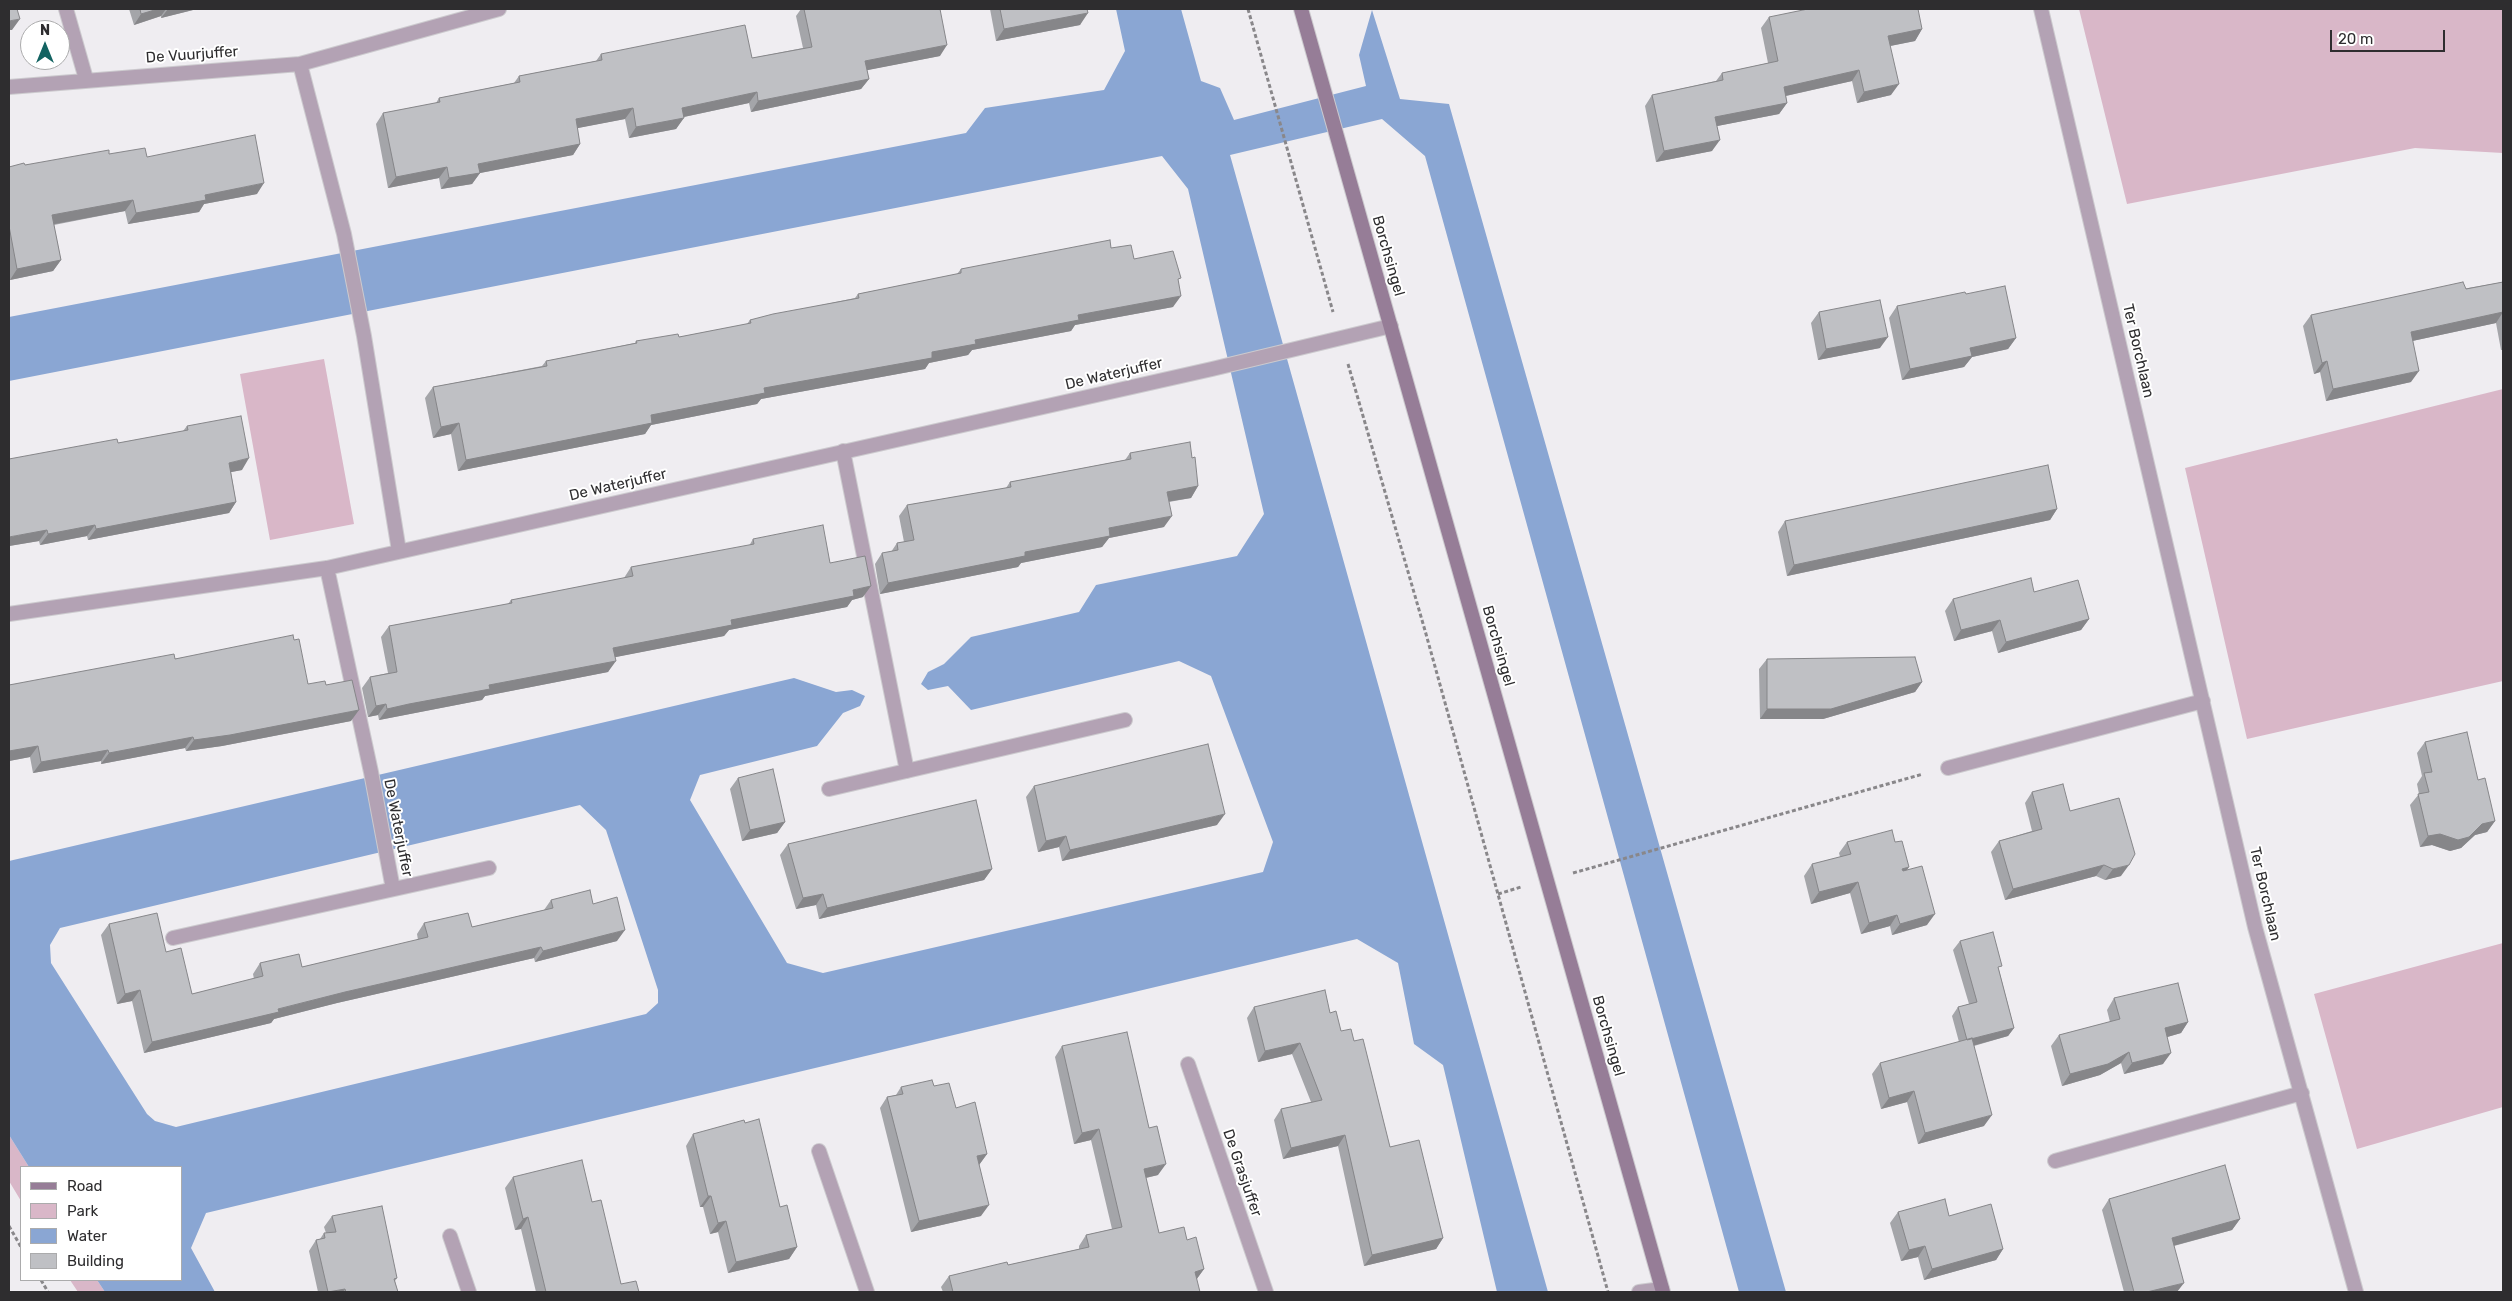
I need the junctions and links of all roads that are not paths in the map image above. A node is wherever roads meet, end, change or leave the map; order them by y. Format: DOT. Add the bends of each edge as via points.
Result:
graph roads {
  1 [pos="66,9"];
  2 [pos="498,9"];
  3 [pos="2040,9"];
  4 [pos="463,14"];
  5 [pos="1303,15"];
  6 [pos="300,64"];
  7 [pos="86,80"];
  8 [pos="9,88"];
  9 [pos="1391,326"];
  10 [pos="843,451"];
  11 [pos="399,551"];
  12 [pos="327,568"];
  13 [pos="9,614"];
  14 [pos="2203,701"];
  15 [pos="1125,720"];
  16 [pos="1948,768"];
  17 [pos="907,771"];
  18 [pos="829,789"];
  19 [pos="489,868"];
  20 [pos="393,889"];
  21 [pos="173,938"];
  22 [pos="1188,1064"];
  23 [pos="2302,1093"];
  24 [pos="819,1151"];
  25 [pos="2055,1161"];
  26 [pos="450,1236"];
  27 [pos="1663,1291"];
  28 [pos="469,1292"];
  29 [pos="867,1292"];
  30 [pos="1266,1292"];
  31 [pos="1639,1292"];
  32 [pos="2356,1292"];
  1 -- 7 [label="street"];
  2 -- 4 [label="street, De Vuurjuffer"];
  3 -- 14 [label="street, Ter Borchlaan"];
  4 -- 6 [label="street, De Vuurjuffer"];
  5 -- 9 [label="main road, Borchsingel"];
  6 -- 7 [label="street, De Vuurjuffer"];
  6 -- 11 [label="street" via="344,234"];
  7 -- 8 [label="street, De Vuurjuffer"];
  9 -- 10 [label="street, De Waterjuffer"];
  9 -- 27 [label="main road, Borchsingel"];
  10 -- 11 [label="street, De Waterjuffer"];
  10 -- 17 [label="street"];
  11 -- 12 [label="street, De Waterjuffer"];
  12 -- 13 [label="street, De Waterjuffer"];
  12 -- 20 [label="street, De Waterjuffer"];
  14 -- 16 [label="street"];
  14 -- 23 [label="street, Ter Borchlaan" via="2256,927"];
  15 -- 17 [label="street"];
  17 -- 18 [label="street"];
  19 -- 20 [label="street, De Waterjuffer"];
  20 -- 21 [label="street, De Waterjuffer"];
  22 -- 30 [label="street, De Grasjuffer"];
  23 -- 25 [label="street"];
  23 -- 32 [label="street, Ter Borchlaan"];
  24 -- 29 [label="street"];
  26 -- 28 [label="street"];
  27 -- 31 [label="street"];
}
